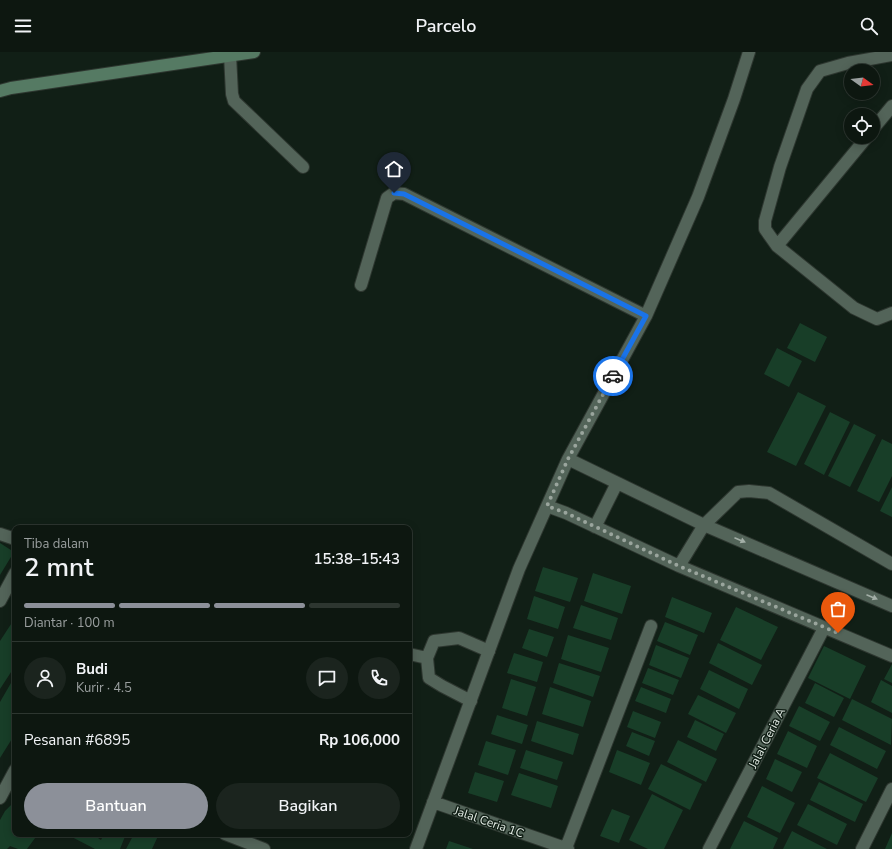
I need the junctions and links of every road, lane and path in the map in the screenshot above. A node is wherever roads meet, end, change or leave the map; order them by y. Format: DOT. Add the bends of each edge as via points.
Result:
graph roads {
  1 [pos="254,52"];
  2 [pos="748,52"];
  3 [pos="230,54"];
  4 [pos="892,55"];
  5 [pos="0,91"];
  6 [pos="892,106"];
  7 [pos="880,121"];
  8 [pos="861,144"];
  9 [pos="303,167"];
  10 [pos="777,246"];
  11 [pos="361,285"];
  12 [pos="892,313"];
  13 [pos="646,316"];
  14 [pos="568,459"];
  15 [pos="617,482"];
  16 [pos="547,506"];
  17 [pos="704,525"];
  18 [pos="595,527"];
  19 [pos="0,534"];
  20 [pos="12,538"];
  21 [pos="892,564"];
  22 [pos="679,566"];
  23 [pos="12,579"];
  24 [pos="0,601"];
  25 [pos="892,606"];
  26 [pos="651,626"];
  27 [pos="824,628"];
  28 [pos="489,652"];
  29 [pos="412,655"];
  30 [pos="892,656"];
  31 [pos="427,658"];
  32 [pos="471,701"];
  33 [pos="12,776"];
  34 [pos="892,789"];
  35 [pos="0,798"];
  36 [pos="433,802"];
  37 [pos="233,837"];
  38 [pos="264,849"];
  39 [pos="416,849"];
  40 [pos="567,849"];
  41 [pos="709,849"];
  42 [pos="862,849"];
  1 -- 3 [label="street"];
  2 -- 13 [label="street" via="734,99 698,196"];
  3 -- 5 [label="street"];
  3 -- 9 [label="street" via="234,101"];
  4 -- 10 [label="street" via="820,71 806,89 765,221 766,229"];
  6 -- 7 [label="street"];
  8 -- 10 [label="street"];
  10 -- 12 [label="street" via="854,308 877,319"];
  11 -- 13 [label="street" via="387,198 394,193 404,194"];
  13 -- 14 [label="street"];
  14 -- 15 [label="street"];
  14 -- 16 [label="street"];
  15 -- 17 [label="street"];
  15 -- 18 [label="street"];
  16 -- 18 [label="street"];
  16 -- 28 [label="street"];
  17 -- 21 [label="street" via="738,492 769,493"];
  17 -- 22 [label="street"];
  17 -- 25 [label="street, one-way"];
  18 -- 22 [label="street"];
  19 -- 20 [label="street"];
  22 -- 27 [label="street"];
  23 -- 24 [label="street"];
  26 -- 40 [label="street"];
  27 -- 30 [label="street"];
  27 -- 41 [label="street, Jalal Ceria A"];
  28 -- 31 [label="street" via="459,638 434,641"];
  28 -- 32 [label="street"];
  29 -- 31 [label="street"];
  31 -- 32 [label="street" via="430,678"];
  32 -- 36 [label="street"];
  33 -- 35 [label="street"];
  34 -- 42 [label="street"];
  36 -- 39 [label="street"];
  36 -- 40 [label="street, Jalal Ceria 1C"];
  37 -- 38 [label="street"];
}
